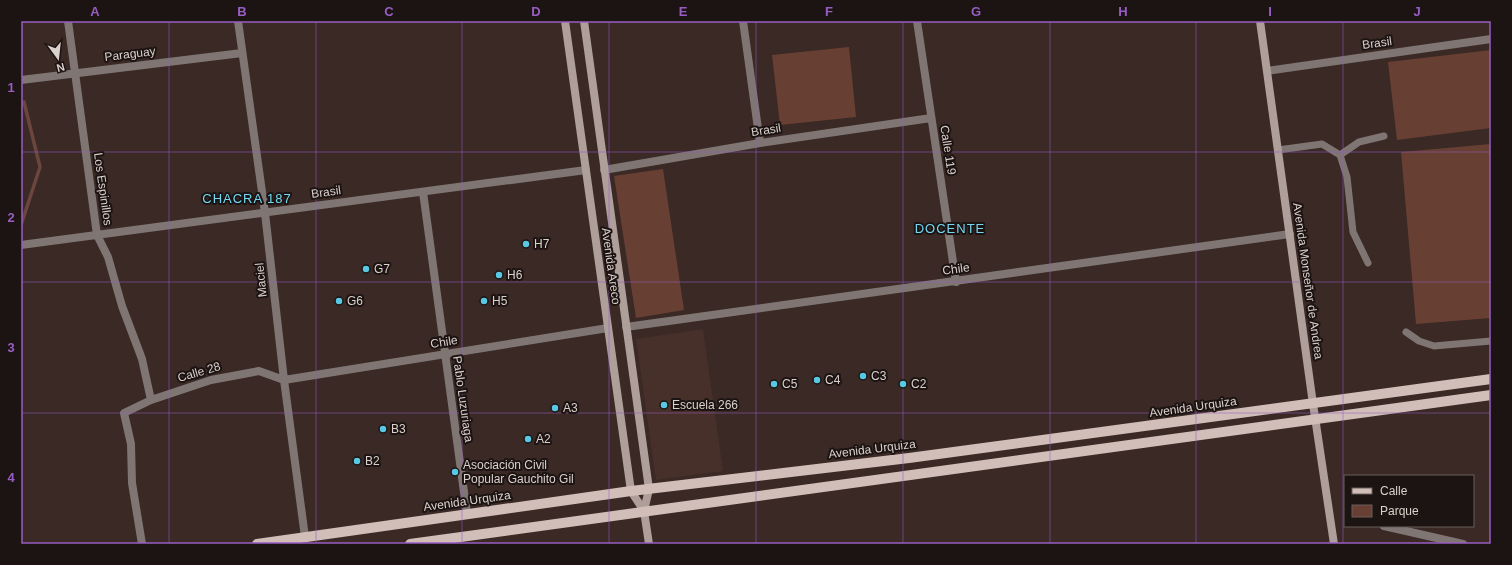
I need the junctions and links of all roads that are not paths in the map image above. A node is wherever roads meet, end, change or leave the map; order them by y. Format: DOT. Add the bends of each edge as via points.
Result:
graph roads {
  1 [pos="68,21"];
  2 [pos="238,21"];
  3 [pos="565,21"];
  4 [pos="584,21"];
  5 [pos="743,21"];
  6 [pos="917,21"];
  7 [pos="1260,21"];
  8 [pos="1491,39"];
  9 [pos="242,52"];
  10 [pos="1267,71"];
  11 [pos="75,73"];
  12 [pos="21,80"];
  13 [pos="932,118"];
  14 [pos="1384,136"];
  15 [pos="760,143"];
  16 [pos="1278,150"];
  17 [pos="1340,155"];
  18 [pos="586,170"];
  19 [pos="604,170"];
  20 [pos="423,192"];
  21 [pos="265,212"];
  22 [pos="1290,234"];
  23 [pos="97,235"];
  24 [pos="21,245"];
  25 [pos="1368,263"];
  26 [pos="956,282"];
  27 [pos="626,327"];
  28 [pos="608,328"];
  29 [pos="1406,332"];
  30 [pos="1491,341"];
  31 [pos="445,354"];
  32 [pos="1491,378"];
  33 [pos="284,380"];
  34 [pos="1491,395"];
  35 [pos="151,400"];
  36 [pos="1314,412"];
  37 [pos="649,489"];
  38 [pos="630,491"];
  39 [pos="644,511"];
  40 [pos="467,514"];
  41 [pos="1388,527"];
  42 [pos="305,537"];
  43 [pos="142,544"];
  44 [pos="257,544"];
  45 [pos="410,544"];
  46 [pos="649,544"];
  47 [pos="1334,544"];
  48 [pos="1463,544"];
  1 -- 11 [label="street, Los Espinillos"];
  2 -- 9 [label="street, Maciel"];
  3 -- 18 [label="main road, Avenida Areco"];
  4 -- 19 [label="main road, Avenida Areco"];
  5 -- 15 [label="street"];
  6 -- 13 [label="street, Calle 119"];
  7 -- 10 [label="main road, Avenida Monseñor de Andrea"];
  8 -- 10 [label="street, Brasil"];
  9 -- 11 [label="street, Paraguay"];
  9 -- 21 [label="street, Maciel"];
  10 -- 16 [label="main road, Avenida Monseñor de Andrea"];
  11 -- 12 [label="street, Paraguay"];
  11 -- 23 [label="street, Los Espinillos"];
  13 -- 15 [label="street, Brasil"];
  13 -- 26 [label="street, Calle 119"];
  14 -- 17 [label="lane" via="1359,142"];
  15 -- 19 [label="street, Brasil"];
  16 -- 17 [label="lane" via="1322,144"];
  16 -- 22 [label="main road, Avenida Monseñor de Andrea"];
  17 -- 25 [label="lane" via="1347,177 1353,232"];
  18 -- 20 [label="street, Brasil"];
  18 -- 28 [label="main road, Avenida Areco"];
  19 -- 27 [label="main road, Avenida Areco"];
  20 -- 21 [label="street, Brasil"];
  20 -- 31 [label="street, Pablo Luzuriaga"];
  21 -- 23 [label="street, Brasil"];
  21 -- 33 [label="street, Maciel"];
  22 -- 26 [label="street, Chile"];
  22 -- 36 [label="main road, Avenida Monseñor de Andrea"];
  23 -- 24 [label="street, Brasil"];
  23 -- 35 [label="street, Los Espinillos" via="108,257 122,306 142,360"];
  26 -- 27 [label="street, Chile"];
  27 -- 37 [label="main road, Avenida Areco"];
  28 -- 31 [label="street, Chile"];
  28 -- 38 [label="main road, Avenida Areco"];
  29 -- 30 [label="lane" via="1419,341 1434,346"];
  31 -- 33 [label="street, Chile"];
  31 -- 40 [label="street, Pablo Luzuriaga"];
  32 -- 36 [label="main road, Avenida Urquiza"];
  33 -- 35 [label="street, Calle 28" via="259,371 211,380"];
  33 -- 42 [label="street, Maciel"];
  34 -- 36 [label="main road, Avenida Urquiza"];
  35 -- 43 [label="street, Calle 28" via="124,413 131,444 132,483"];
  36 -- 37 [label="main road, Avenida Urquiza"];
  36 -- 39 [label="main road, Avenida Urquiza"];
  36 -- 47 [label="main road, Avenida Monseñor de Andrea"];
  37 -- 38 [label="main road, Avenida Urquiza"];
  37 -- 39 [label="main road, Avenida Areco"];
  38 -- 39 [label="main road, Avenida Areco"];
  38 -- 40 [label="main road, Avenida Urquiza"];
  39 -- 45 [label="main road, Avenida Urquiza"];
  39 -- 46 [label="main road, Avenida Areco"];
  40 -- 42 [label="main road, Avenida Urquiza"];
  41 -- 48 [label="street"];
  42 -- 44 [label="main road, Avenida Urquiza"];
}
